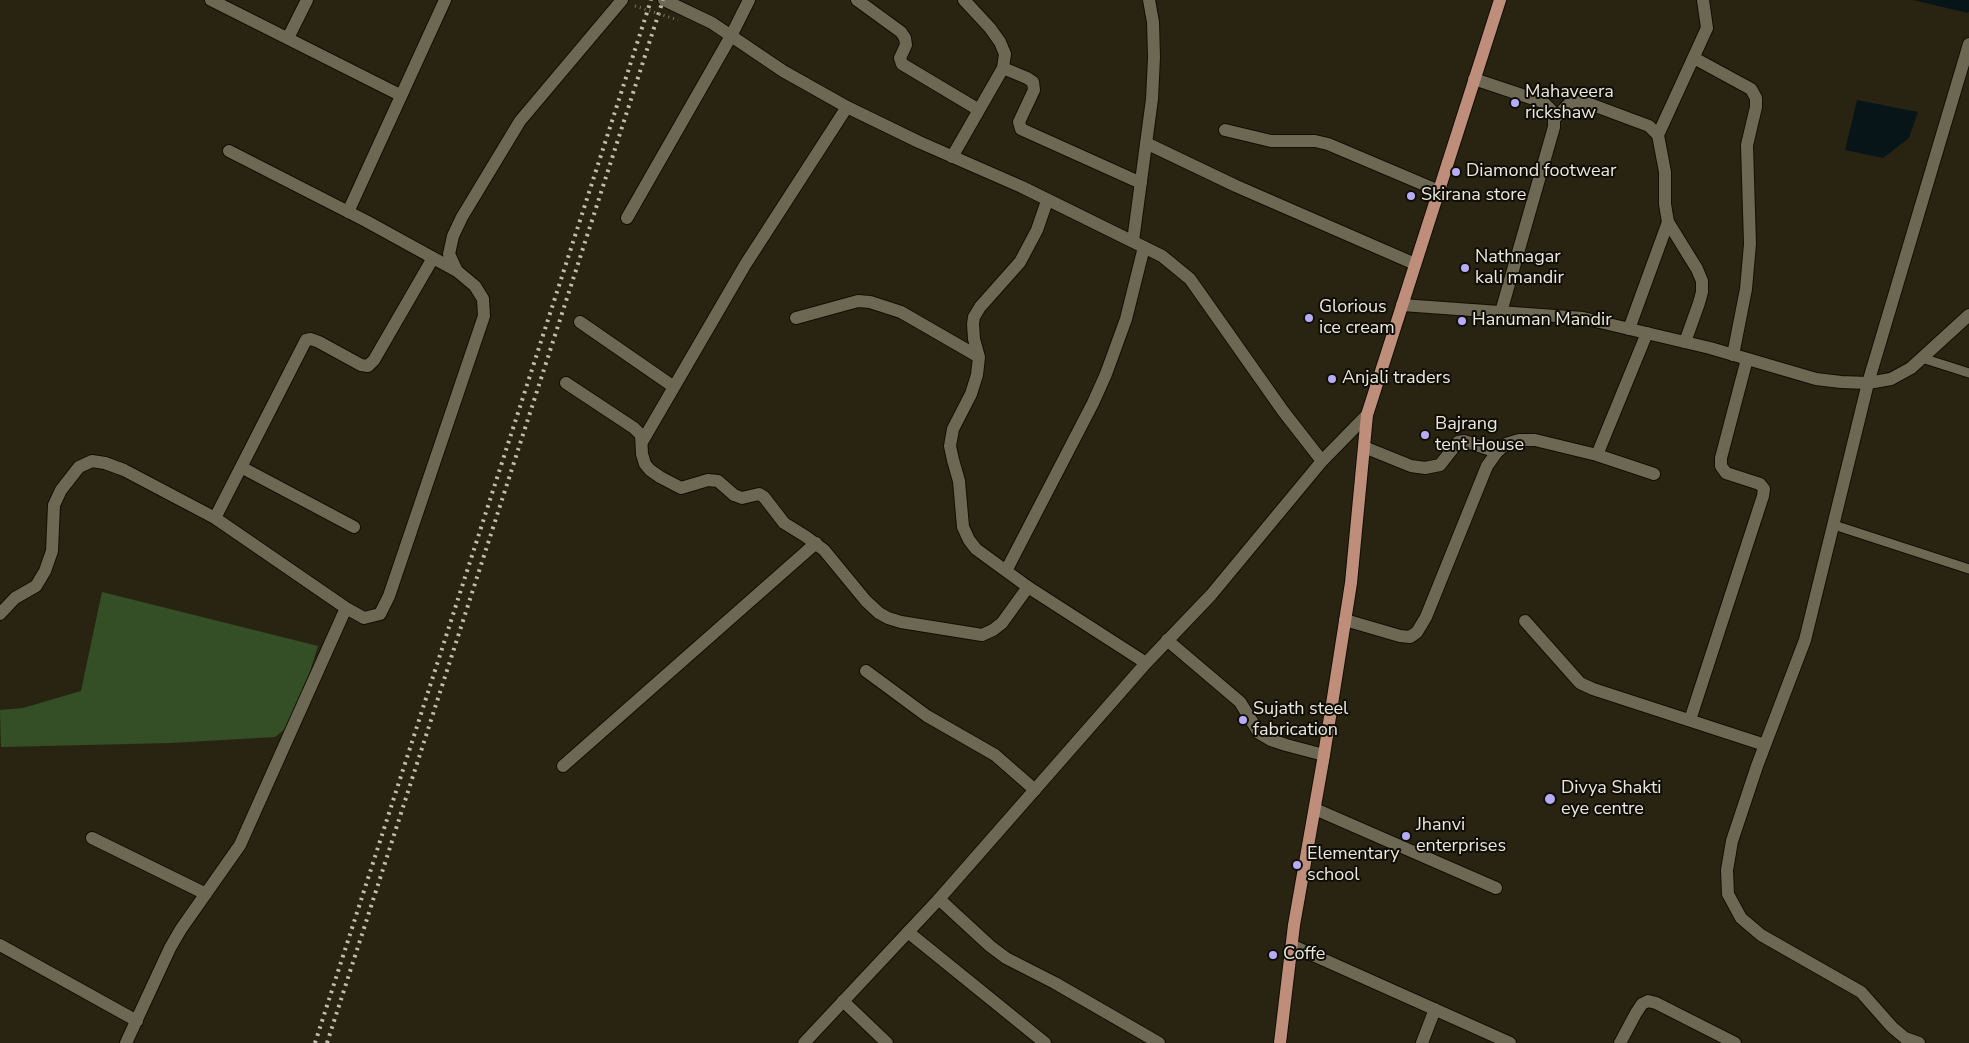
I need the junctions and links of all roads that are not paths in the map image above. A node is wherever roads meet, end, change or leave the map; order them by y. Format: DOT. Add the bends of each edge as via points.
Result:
graph roads {
  1 [pos="211,0"];
  2 [pos="308,0"];
  3 [pos="445,0"];
  4 [pos="622,0"];
  5 [pos="664,0"];
  6 [pos="750,0"];
  7 [pos="857,0"];
  8 [pos="964,0"];
  9 [pos="1149,0"];
  10 [pos="1500,0"];
  11 [pos="1703,0"];
  12 [pos="731,36"];
  13 [pos="288,38"];
  14 [pos="1969,44"];
  15 [pos="1694,58"];
  16 [pos="1003,68"];
  17 [pos="1474,79"];
  18 [pos="400,95"];
  19 [pos="847,107"];
  20 [pos="979,110"];
  21 [pos="1554,119"];
  22 [pos="1226,130"];
  23 [pos="1658,135"];
  24 [pos="1146,143"];
  25 [pos="230,151"];
  26 [pos="952,157"];
  27 [pos="1141,183"];
  28 [pos="1439,191"];
  29 [pos="1047,201"];
  30 [pos="348,212"];
  31 [pos="627,218"];
  32 [pos="1668,222"];
  33 [pos="1139,244"];
  34 [pos="433,258"];
  35 [pos="1415,264"];
  36 [pos="457,271"];
  37 [pos="1402,305"];
  38 [pos="1501,312"];
  39 [pos="1969,315"];
  40 [pos="796,318"];
  41 [pos="580,322"];
  42 [pos="1629,329"];
  43 [pos="1648,333"];
  44 [pos="1685,342"];
  45 [pos="1733,355"];
  46 [pos="979,357"];
  47 [pos="1922,358"];
  48 [pos="1747,359"];
  49 [pos="1969,373"];
  50 [pos="1868,382"];
  51 [pos="566,383"];
  52 [pos="674,387"];
  53 [pos="1367,415"];
  54 [pos="642,442"];
  55 [pos="1364,447"];
  56 [pos="1497,452"];
  57 [pos="1597,455"];
  58 [pos="1322,462"];
  59 [pos="241,468"];
  60 [pos="1654,474"];
  61 [pos="215,518"];
  62 [pos="1834,525"];
  63 [pos="354,527"];
  64 [pos="816,543"];
  65 [pos="1969,569"];
  66 [pos="1006,571"];
  67 [pos="1028,587"];
  68 [pos="346,608"];
  69 [pos="0,613"];
  70 [pos="1345,620"];
  71 [pos="1525,621"];
  72 [pos="1167,640"];
  73 [pos="1146,663"];
  74 [pos="866,671"];
  75 [pos="1690,720"];
  76 [pos="1765,744"];
  77 [pos="1324,755"];
  78 [pos="563,766"];
  79 [pos="1035,790"];
  80 [pos="1315,809"];
  81 [pos="92,838"];
  82 [pos="1496,888"];
  83 [pos="206,894"];
  84 [pos="939,899"];
  85 [pos="908,932"];
  86 [pos="0,945"];
  87 [pos="1293,946"];
  88 [pos="843,1001"];
  89 [pos="1435,1009"];
  90 [pos="137,1022"];
  91 [pos="1916,1042"];
  92 [pos="126,1043"];
  93 [pos="804,1043"];
  94 [pos="887,1043"];
  95 [pos="1045,1043"];
  96 [pos="1159,1043"];
  97 [pos="1280,1043"];
  98 [pos="1422,1043"];
  99 [pos="1510,1043"];
  100 [pos="1620,1043"];
  101 [pos="1735,1043"];
  1 -- 13 [label="street"];
  2 -- 13 [label="street"];
  3 -- 18 [label="street"];
  4 -- 36 [label="street" via="520,121 462,216 449,254"];
  5 -- 12 [label="street"];
  6 -- 12 [label="street"];
  7 -- 20 [label="street" via="901,32 906,45 900,58 902,64"];
  8 -- 16 [label="street" via="1000,42 1005,54"];
  9 -- 24 [label="street" via="1154,57"];
  10 -- 17 [label="main road"];
  11 -- 15 [label="street" via="1707,28"];
  12 -- 19 [label="street" via="783,71"];
  12 -- 31 [label="street"];
  13 -- 18 [label="street"];
  14 -- 50 [label="street"];
  15 -- 23 [label="street"];
  15 -- 45 [label="street" via="1751,89 1756,98 1748,145 1750,244 1746,289"];
  16 -- 20 [label="street"];
  16 -- 27 [label="street" via="1033,82 1034,90 1019,122 1021,130"];
  17 -- 21 [label="street" via="1543,102"];
  17 -- 28 [label="main road"];
  18 -- 30 [label="street"];
  19 -- 26 [label="street"];
  19 -- 52 [label="street" via="745,264"];
  20 -- 26 [label="street"];
  21 -- 23 [label="street" via="1569,104 1578,102 1649,126"];
  21 -- 38 [label="street"];
  22 -- 28 [label="street" via="1271,141 1328,144"];
  23 -- 32 [label="street" via="1665,172"];
  24 -- 27 [label="street"];
  24 -- 35 [label="street"];
  25 -- 30 [label="street"];
  26 -- 29 [label="street"];
  27 -- 33 [label="street"];
  28 -- 35 [label="main road"];
  29 -- 33 [label="street"];
  29 -- 46 [label="street" via="1037,230 1020,262 974,316 972,324"];
  30 -- 34 [label="street"];
  32 -- 42 [label="street"];
  32 -- 44 [label="street" via="1702,281 1699,303"];
  33 -- 58 [label="street" via="1162,256 1190,279"];
  33 -- 66 [label="street" via="1126,319 1106,374"];
  34 -- 36 [label="street"];
  34 -- 59 [label="street" via="368,366 319,342 306,340"];
  35 -- 37 [label="main road"];
  36 -- 68 [label="street" via="475,286 483,299 484,316 389,596 380,614 364,618"];
  37 -- 38 [label="street"];
  37 -- 53 [label="main road"];
  38 -- 42 [label="street" via="1583,318"];
  39 -- 47 [label="street"];
  40 -- 46 [label="street" via="858,301 870,302 901,312"];
  41 -- 52 [label="street"];
  42 -- 43 [label="street"];
  43 -- 44 [label="street"];
  43 -- 57 [label="street"];
  44 -- 45 [label="street"];
  45 -- 48 [label="street"];
  46 -- 66 [label="street" via="971,394 953,429 950,446 960,480 963,527 976,549"];
  47 -- 49 [label="lane"];
  47 -- 50 [label="street" via="1891,379"];
  48 -- 50 [label="street" via="1816,378"];
  48 -- 75 [label="street" via="1721,466 1726,474 1760,484 1764,489 1763,496"];
  50 -- 62 [label="street"];
  51 -- 54 [label="street" via="634,428 641,435"];
  52 -- 54 [label="street"];
  53 -- 55 [label="main road"];
  53 -- 58 [label="street"];
  54 -- 64 [label="street" via="644,464 660,477 681,488 708,480 718,481 742,498 759,494 770,503 784,524"];
  55 -- 56 [label="street" via="1411,466 1425,468 1440,465 1458,442"];
  55 -- 70 [label="main road"];
  56 -- 57 [label="street" via="1506,444 1535,440"];
  56 -- 70 [label="street" via="1487,466 1417,632 1410,637 1400,636"];
  57 -- 60 [label="street"];
  58 -- 72 [label="street" via="1211,595"];
  59 -- 61 [label="street"];
  59 -- 63 [label="street"];
  61 -- 68 [label="street"];
  61 -- 69 [label="street" via="124,470 92,462 79,467 54,505 52,551 46,571 36,586 15,598"];
  62 -- 65 [label="lane"];
  62 -- 76 [label="street" via="1805,640"];
  64 -- 67 [label="street" via="866,601 879,613 901,622 982,635 1002,623"];
  64 -- 78 [label="street"];
  66 -- 67 [label="street"];
  67 -- 73 [label="street"];
  68 -- 83 [label="street" via="240,845"];
  70 -- 77 [label="main road"];
  71 -- 75 [label="street" via="1580,683"];
  72 -- 73 [label="street"];
  72 -- 77 [label="street" via="1240,702 1259,733 1278,743"];
  73 -- 79 [label="street"];
  74 -- 79 [label="street" via="927,716 990,751"];
  75 -- 76 [label="street"];
  76 -- 91 [label="street" via="1732,841 1727,870 1728,894 1741,918 1761,935 1861,992 1892,1027"];
  77 -- 80 [label="main road"];
  79 -- 84 [label="street"];
  80 -- 82 [label="street"];
  80 -- 87 [label="main road"];
  81 -- 83 [label="street"];
  83 -- 90 [label="street" via="170,948"];
  84 -- 85 [label="street"];
  84 -- 96 [label="street" via="1006,958"];
  85 -- 88 [label="street"];
  85 -- 95 [label="street"];
  86 -- 90 [label="street"];
  87 -- 89 [label="street"];
  87 -- 97 [label="main road"];
  88 -- 93 [label="street"];
  88 -- 94 [label="street"];
  89 -- 98 [label="street"];
  89 -- 99 [label="street"];
  90 -- 92 [label="street"];
  100 -- 101 [label="street" via="1642,1004 1648,1001"];
}
